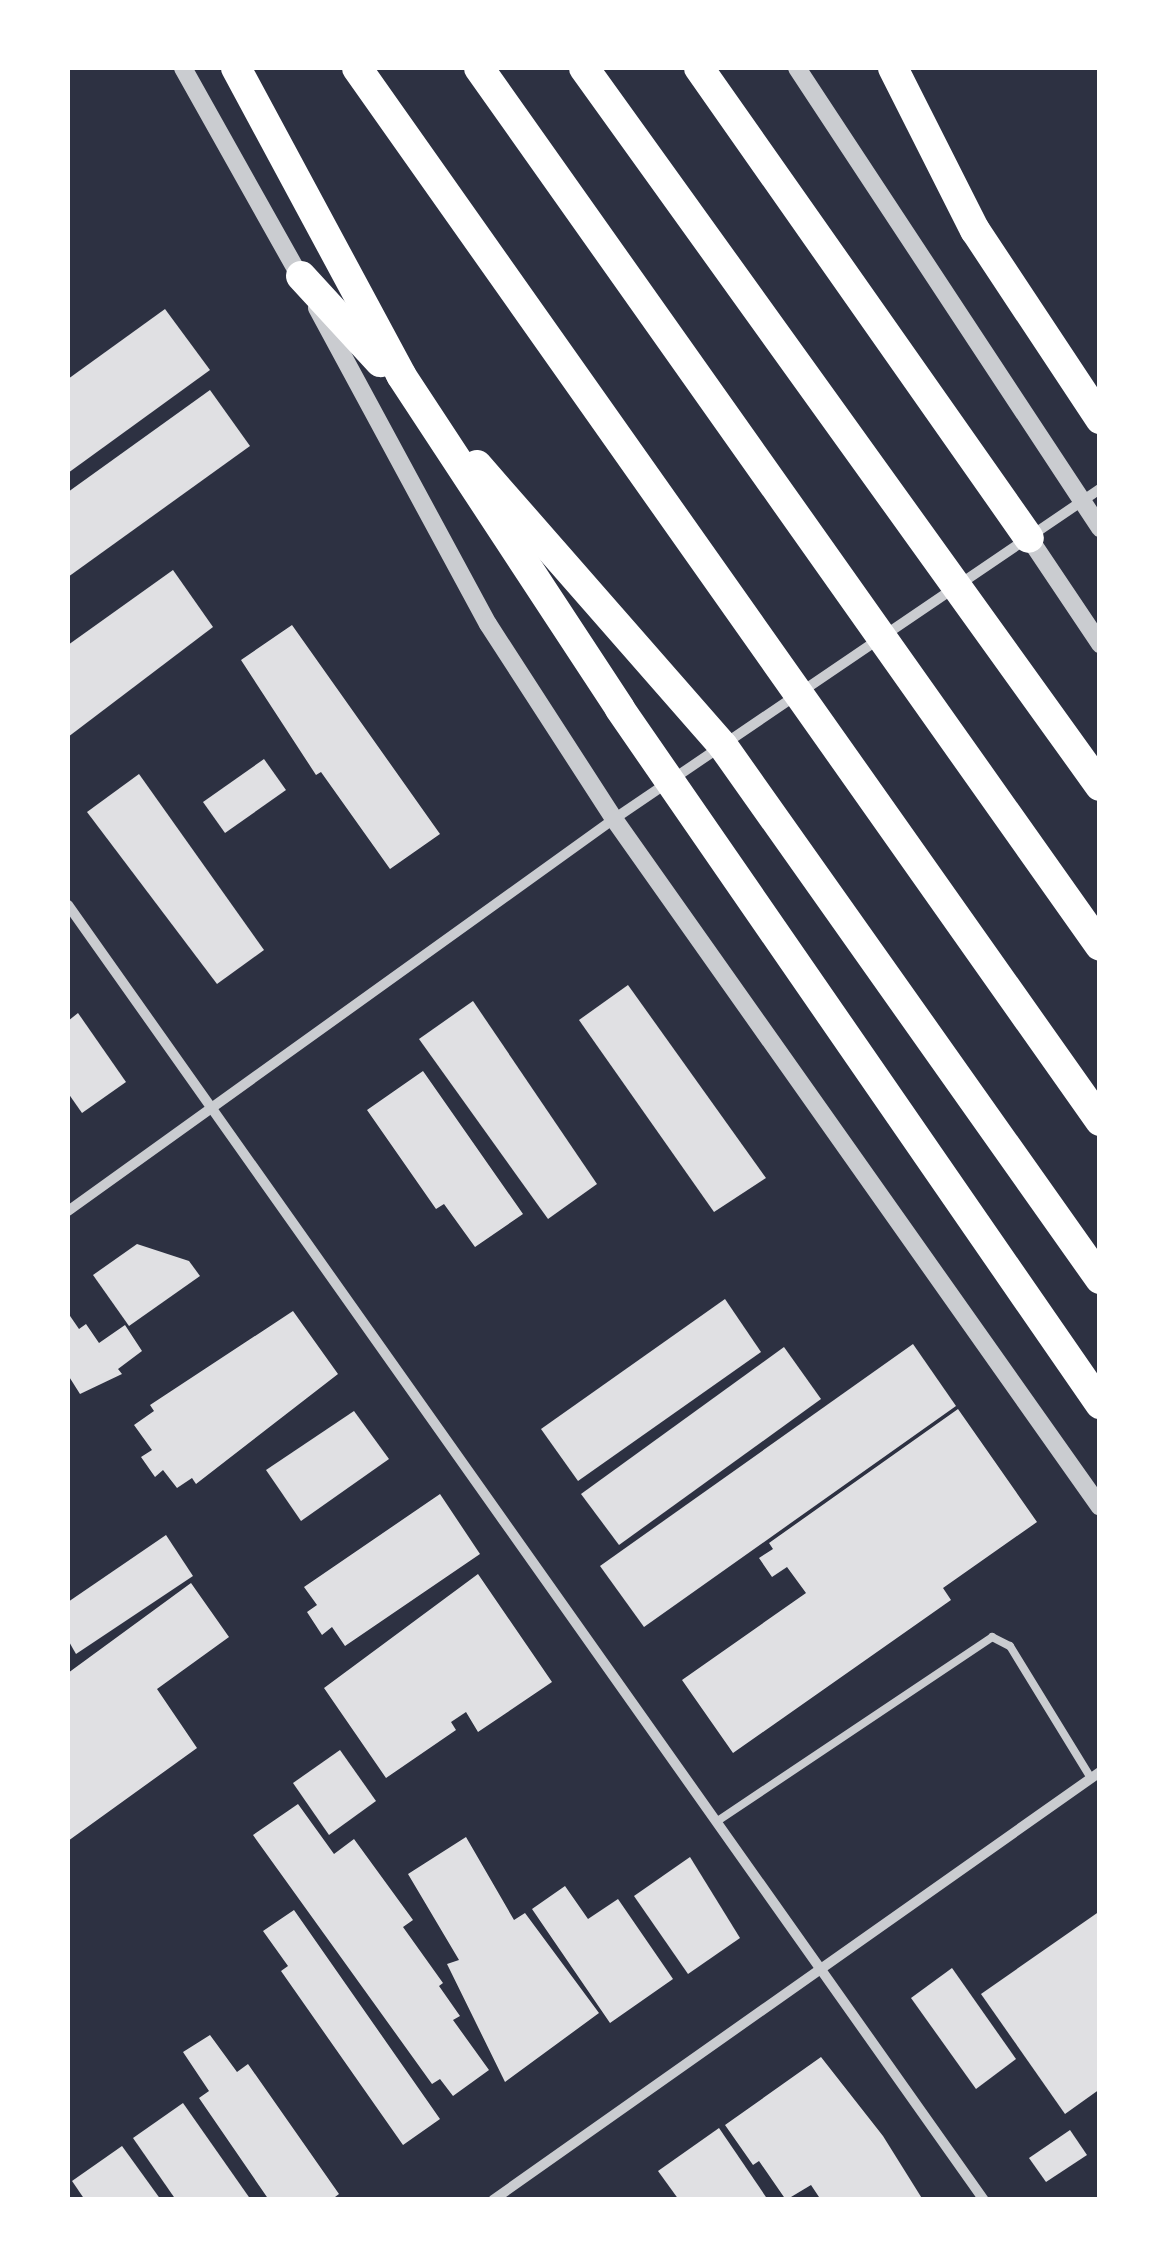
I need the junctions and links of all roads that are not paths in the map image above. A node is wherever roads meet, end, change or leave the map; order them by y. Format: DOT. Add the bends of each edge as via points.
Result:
graph roads {
  1 [pos="183,68"];
  2 [pos="236,68"];
  3 [pos="357,68"];
  4 [pos="479,68"];
  5 [pos="584,68"];
  6 [pos="698,68"];
  7 [pos="797,68"];
  8 [pos="892,68"];
  9 [pos="300,276"];
  10 [pos="1100,419"];
  11 [pos="1100,489"];
  12 [pos="1081,502"];
  13 [pos="1100,528"];
  14 [pos="1029,538"];
  15 [pos="1100,644"];
  16 [pos="723,746"];
  17 [pos="1100,786"];
  18 [pos="614,819"];
  19 [pos="68,905"];
  20 [pos="1100,946"];
  21 [pos="210,1109"];
  22 [pos="1100,1121"];
  23 [pos="68,1211"];
  24 [pos="1100,1279"];
  25 [pos="1100,1404"];
  26 [pos="1100,1508"];
  27 [pos="1095,1775"];
  28 [pos="719,1820"];
  29 [pos="826,1970"];
  30 [pos="493,2200"];
  31 [pos="984,2200"];
  1 -- 9 [label="street"];
  2 -- 25 [label="highway" via="400,375 620,709"];
  3 -- 22 [label="highway"];
  4 -- 20 [label="highway"];
  5 -- 17 [label="highway"];
  6 -- 14 [label="highway"];
  7 -- 12 [label="street"];
  8 -- 10 [label="highway" via="975,230"];
  9 -- 16 [label="highway" via="546,539"];
  9 -- 18 [label="street" via="488,624"];
  11 -- 12 [label="street"];
  12 -- 13 [label="street"];
  12 -- 14 [label="street"];
  14 -- 15 [label="street"];
  14 -- 16 [label="street"];
  16 -- 18 [label="street"];
  16 -- 24 [label="highway"];
  18 -- 21 [label="street"];
  18 -- 26 [label="street"];
  19 -- 21 [label="street"];
  21 -- 23 [label="street"];
  21 -- 28 [label="street"];
  27 -- 28 [label="lane" via="1010,1646 992,1637"];
  27 -- 29 [label="street"];
  28 -- 29 [label="street"];
  29 -- 30 [label="street"];
  29 -- 31 [label="street"];
}
